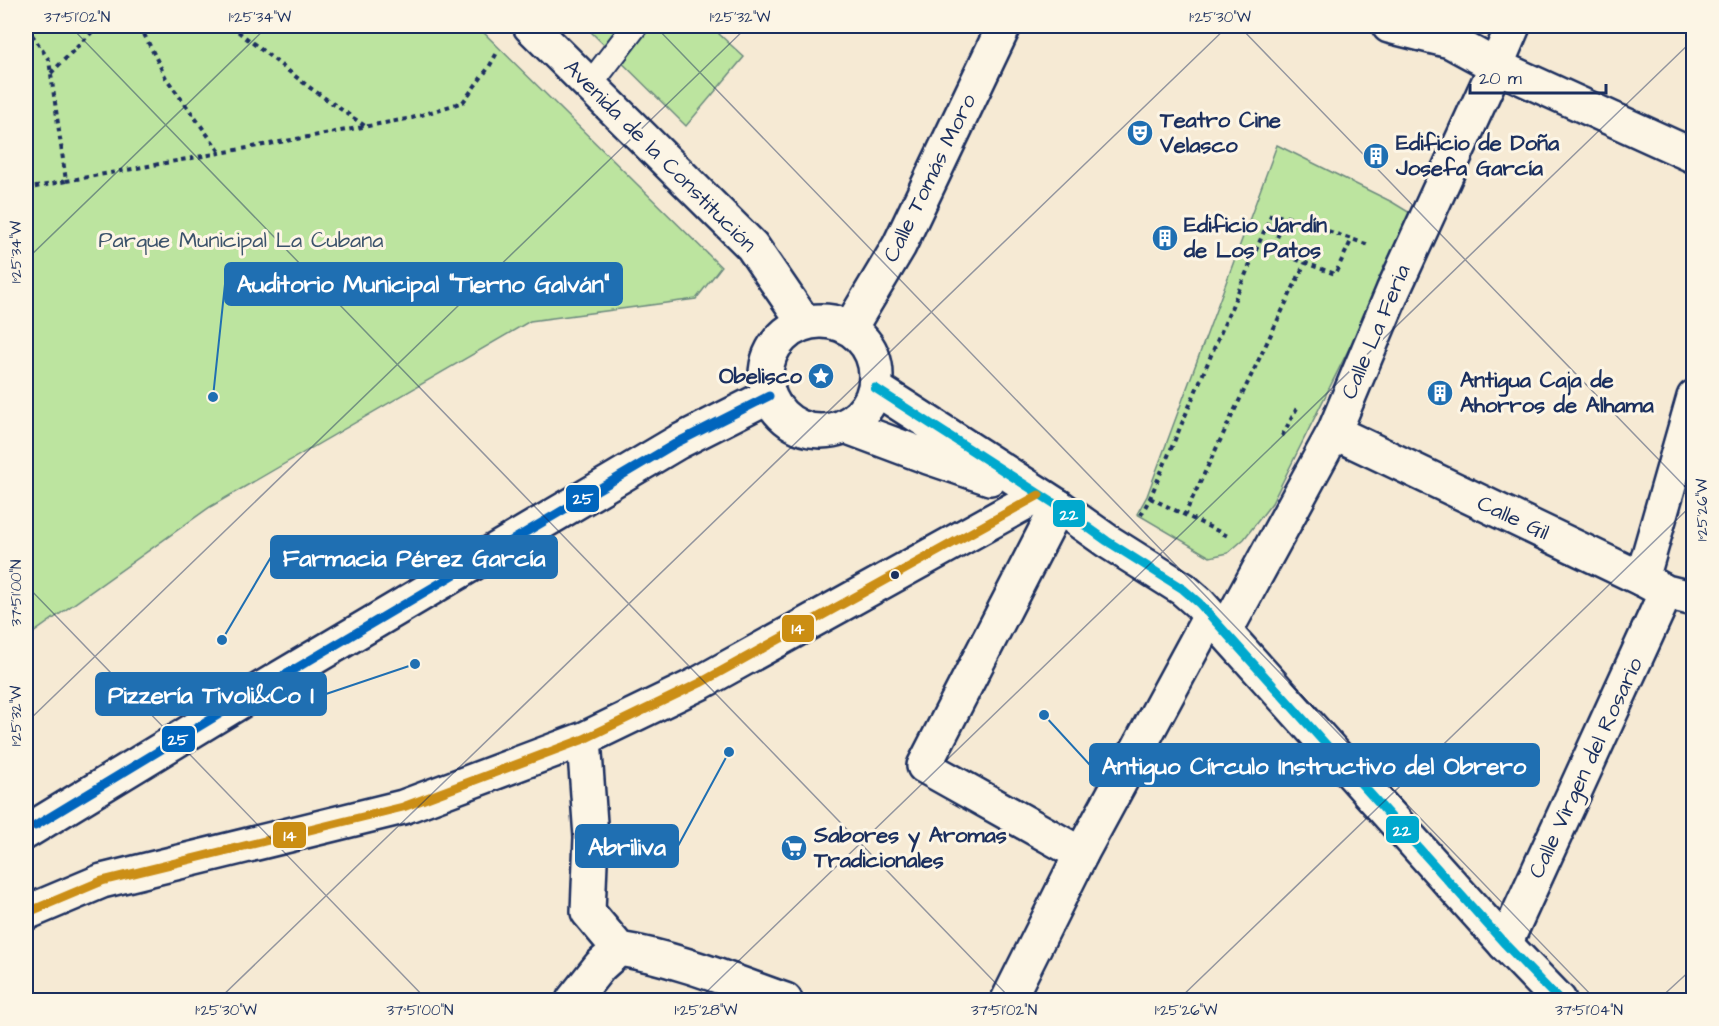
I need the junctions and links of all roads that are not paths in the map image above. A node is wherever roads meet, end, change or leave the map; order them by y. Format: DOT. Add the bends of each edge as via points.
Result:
graph roads {
  1 [pos="530,26"];
  2 [pos="635,26"];
  3 [pos="1004,26"];
  4 [pos="1389,26"];
  5 [pos="1513,26"];
  6 [pos="1496,66"];
  7 [pos="589,86"];
  8 [pos="1694,156"];
  9 [pos="804,322"];
  10 [pos="850,328"];
  11 [pos="874,388"];
  12 [pos="769,396"];
  13 [pos="1694,397"];
  14 [pos="845,426"];
  15 [pos="1334,432"];
  16 [pos="1049,500"];
  17 [pos="1667,590"];
  18 [pos="1218,624"];
  19 [pos="584,739"];
  20 [pos="26,832"];
  21 [pos="1081,854"];
  22 [pos="26,913"];
  23 [pos="1505,944"];
  24 [pos="619,949"];
  25 [pos="573,1000"];
  26 [pos="785,1000"];
  27 [pos="1008,1000"];
  28 [pos="1559,1000"];
  1 -- 7 [label="street, Avenida de la Constitución"];
  2 -- 7 [label="lane"];
  3 -- 10 [label="street, Calle Tomás Moro" via="899,246"];
  4 -- 6 [label="street" via="1450,41"];
  5 -- 6 [label="street, Calle La Feria"];
  6 -- 8 [label="street"];
  6 -- 15 [label="street, Calle La Feria" via="1408,257"];
  7 -- 9 [label="street, Avenida de la Constitución" via="752,246"];
  9 -- 10 [label="street" via="836,322"];
  9 -- 12 [label="street" via="775,343 767,360"];
  10 -- 11 [label="street" via="872,354"];
  11 -- 14 [label="street" via="869,404"];
  11 -- 16 [label="street"];
  12 -- 14 [label="street" via="778,412 792,423 810,430 828,431"];
  12 -- 20 [label="street" via="678,442"];
  13 -- 17 [label="street, Calle Virgen del Rosario"];
  14 -- 16 [label="street"];
  15 -- 17 [label="street, Calle Gil"];
  15 -- 18 [label="street, Calle La Feria"];
  16 -- 18 [label="street" via="1183,589"];
  16 -- 19 [label="street"];
  16 -- 21 [label="street" via="924,766"];
  17 -- 23 [label="street, Calle Virgen del Rosario"];
  18 -- 21 [label="street, Calle La Feria"];
  18 -- 23 [label="street"];
  19 -- 22 [label="street" via="403,807 102,881"];
  19 -- 24 [label="street" via="591,837 588,912"];
  21 -- 27 [label="street, Calle La Feria"];
  23 -- 28 [label="street"];
  24 -- 25 [label="street"];
  24 -- 26 [label="street" via="671,960"];
}
